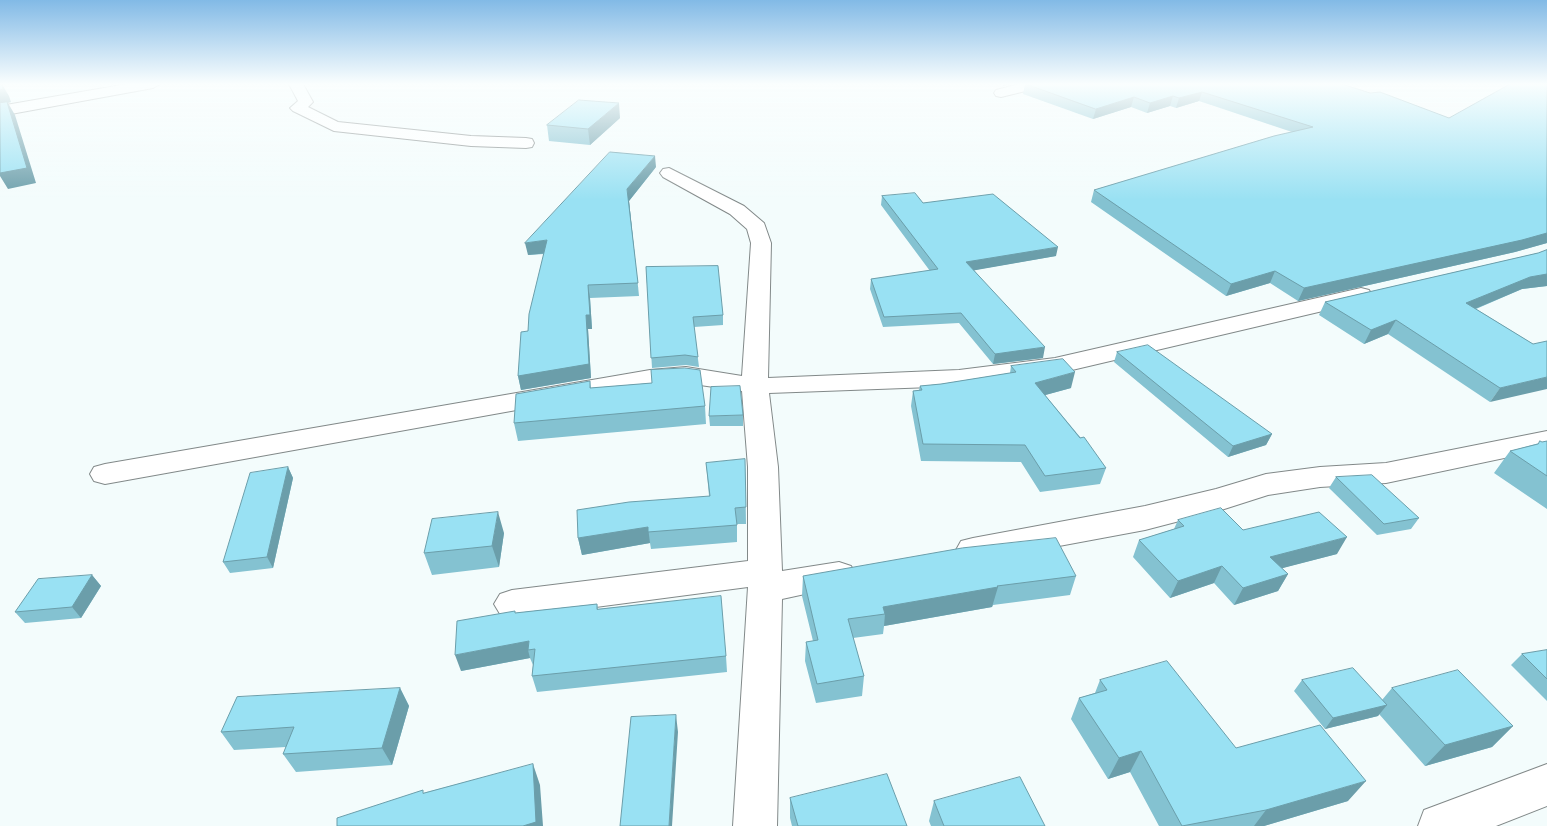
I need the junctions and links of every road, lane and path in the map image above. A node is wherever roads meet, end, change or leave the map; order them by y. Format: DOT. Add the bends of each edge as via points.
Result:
graph roads {
  1 [pos="327,123"];
  2 [pos="526,144"];
  3 [pos="669,173"];
  4 [pos="1380,291"];
  5 [pos="755,386"];
  6 [pos="1547,440"];
  7 [pos="105,474"];
  8 [pos="941,556"];
  9 [pos="863,570"];
  10 [pos="765,580"];
  11 [pos="512,604"];
  12 [pos="1547,785"];
  13 [pos="755,826"];
  14 [pos="1440,826"];
  1 -- 2 [label="street" via="334,126 471,141"];
  3 -- 5 [label="street" via="736,210 757,227 761,243"];
  4 -- 5 [label="street" via="1055,366 959,378"];
  5 -- 7 [label="street" via="696,376 650,378"];
  5 -- 10 [label="street" via="763,467"];
  6 -- 8 [label="street" via="1386,473 1320,477 1266,485 1146,518"];
  9 -- 10 [label="street"];
  10 -- 11 [label="street"];
  10 -- 13 [label="street"];
  12 -- 14 [label="street"];
}
